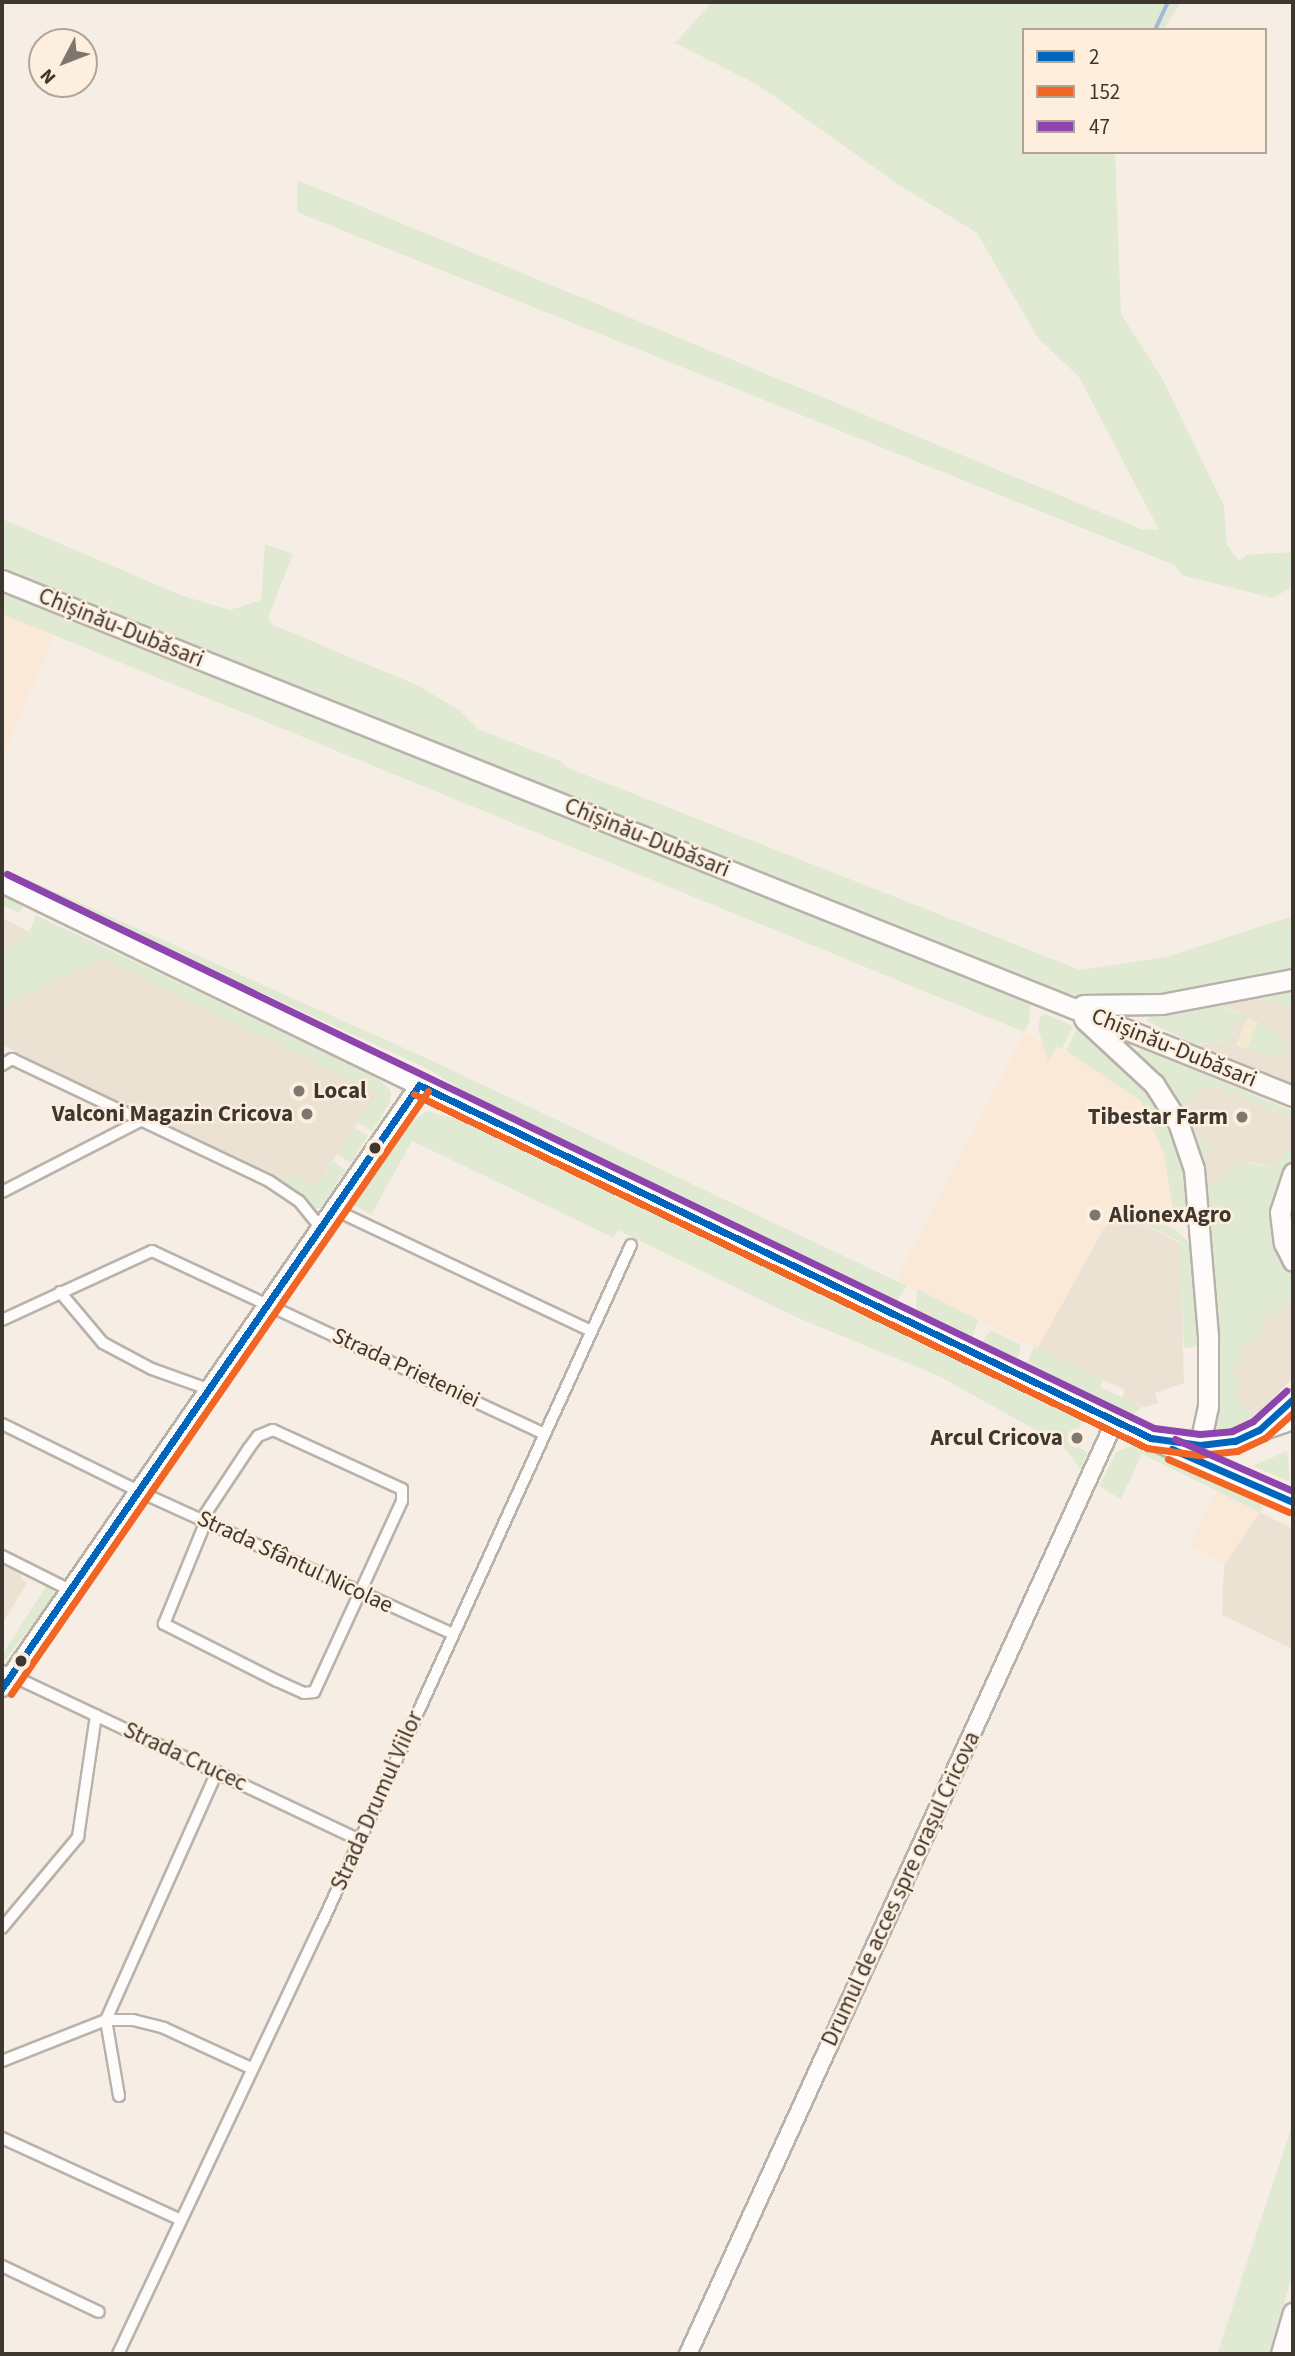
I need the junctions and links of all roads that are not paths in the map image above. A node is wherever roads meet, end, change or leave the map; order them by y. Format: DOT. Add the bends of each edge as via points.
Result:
graph roads {
  1 [pos="2,580"];
  2 [pos="2,883"];
  3 [pos="1293,979"];
  4 [pos="1063,1004"];
  5 [pos="7,1062"];
  6 [pos="419,1085"];
  7 [pos="1293,1096"];
  8 [pos="142,1120"];
  9 [pos="1293,1173"];
  10 [pos="2,1192"];
  11 [pos="333,1209"];
  12 [pos="320,1227"];
  13 [pos="631,1245"];
  14 [pos="1293,1261"];
  15 [pos="60,1292"];
  16 [pos="268,1303"];
  17 [pos="2,1320"];
  18 [pos="591,1331"];
  19 [pos="208,1389"];
  20 [pos="1293,1399"];
  21 [pos="1293,1420"];
  22 [pos="1114,1423"];
  23 [pos="2,1424"];
  24 [pos="1259,1430"];
  25 [pos="543,1433"];
  26 [pos="1151,1438"];
  27 [pos="1200,1445"];
  28 [pos="138,1491"];
  29 [pos="1293,1502"];
  30 [pos="204,1520"];
  31 [pos="2,1556"];
  32 [pos="70,1590"];
  33 [pos="360,1592"];
  34 [pos="453,1634"];
  35 [pos="5,1678"];
  36 [pos="96,1715"];
  37 [pos="217,1772"];
  38 [pos="359,1840"];
  39 [pos="2,1928"];
  40 [pos="106,2020"];
  41 [pos="2,2061"];
  42 [pos="251,2068"];
  43 [pos="119,2096"];
  44 [pos="2,2138"];
  45 [pos="179,2219"];
  46 [pos="2,2266"];
  47 [pos="99,2312"];
  48 [pos="1293,2314"];
  49 [pos="118,2354"];
  50 [pos="688,2354"];
  51 [pos="1281,2354"];
  1 -- 4 [label="highway, Chișinău-Dubăsari"];
  2 -- 6 [label="main road"];
  3 -- 4 [label="highway" via="1162,1004 1125,1008"];
  4 -- 7 [label="highway, Chișinău-Dubăsari"];
  4 -- 27 [label="highway" via="1141,1068 1167,1102 1187,1144 1200,1215 1208,1338 1208,1406"];
  5 -- 8 [label="street"];
  6 -- 11 [label="street"];
  6 -- 22 [label="main road"];
  8 -- 10 [label="street"];
  8 -- 12 [label="street" via="289,1194"];
  9 -- 14 [label="highway" via="1280,1212 1284,1243"];
  11 -- 12 [label="street"];
  11 -- 18 [label="street"];
  12 -- 16 [label="street"];
  13 -- 18 [label="street, Strada Drumul Viilor"];
  15 -- 16 [label="street, Strada Prieteniei" via="152,1251"];
  15 -- 17 [label="street, Strada Prieteniei"];
  15 -- 19 [label="street" via="103,1343 152,1369"];
  16 -- 19 [label="street"];
  16 -- 25 [label="street, Strada Prieteniei"];
  18 -- 25 [label="street, Strada Drumul Viilor"];
  19 -- 28 [label="street"];
  20 -- 24 [label="main road"];
  21 -- 24 [label="main road"];
  22 -- 26 [label="main road"];
  22 -- 50 [label="street, Drumul de acces spre orașul Cricova"];
  23 -- 28 [label="street, Strada Sfântul Nicolae"];
  24 -- 27 [label="main road" via="1235,1441"];
  25 -- 34 [label="street, Strada Drumul Viilor"];
  26 -- 27 [label="main road"];
  26 -- 29 [label="main road"];
  28 -- 30 [label="street, Strada Sfântul Nicolae"];
  28 -- 32 [label="street"];
  30 -- 33 [label="street, Strada Sfântul Nicolae"];
  30 -- 33 [label="street" via="248,1448 268,1431 281,1432 375,1474 404,1494"];
  30 -- 33 [label="street" via="164,1624 276,1681 304,1693 314,1692"];
  31 -- 32 [label="street"];
  32 -- 35 [label="street"];
  33 -- 34 [label="street, Strada Sfântul Nicolae"];
  34 -- 38 [label="street, Strada Drumul Viilor"];
  35 -- 36 [label="street, Strada Crucec"];
  36 -- 37 [label="street, Strada Crucec"];
  36 -- 39 [label="street" via="78,1837"];
  37 -- 38 [label="street, Strada Crucec"];
  37 -- 40 [label="street"];
  38 -- 42 [label="street, Strada Drumul Viilor"];
  40 -- 41 [label="street"];
  40 -- 42 [label="street" via="133,2020 164,2028"];
  40 -- 43 [label="street"];
  42 -- 45 [label="street, Strada Drumul Viilor"];
  44 -- 45 [label="street"];
  45 -- 49 [label="street, Strada Drumul Viilor"];
  46 -- 47 [label="street"];
  48 -- 51 [label="main road"];
}
